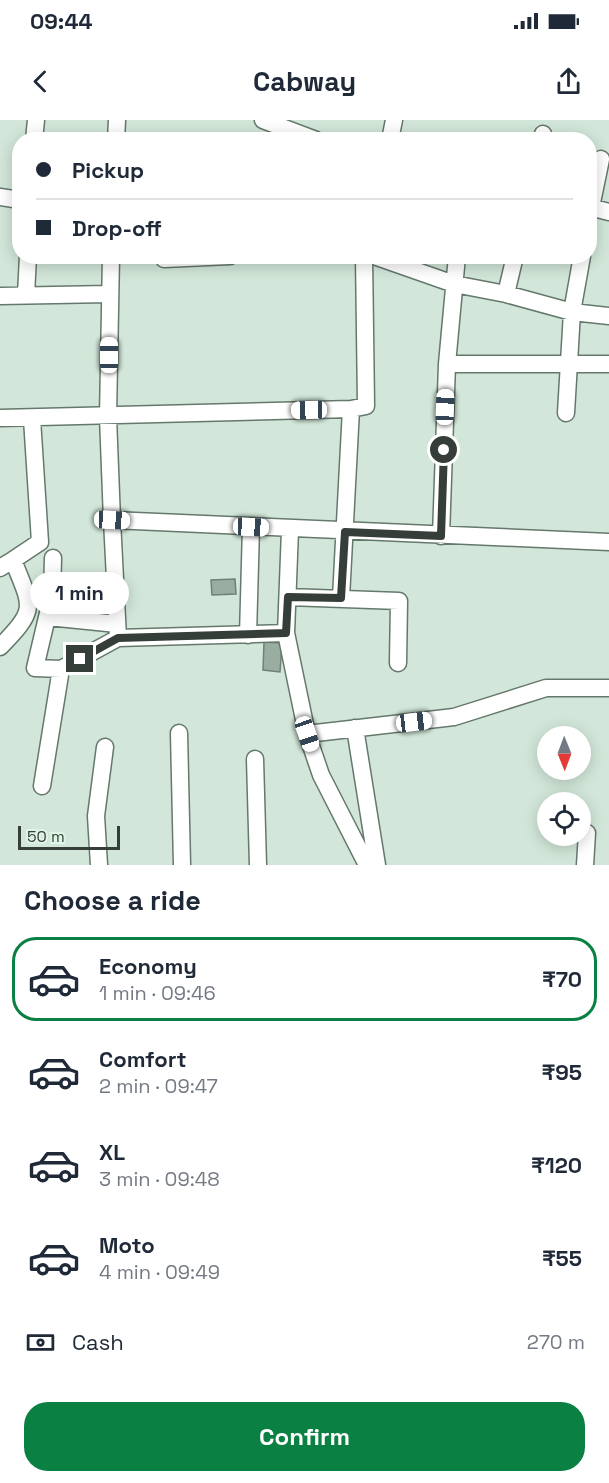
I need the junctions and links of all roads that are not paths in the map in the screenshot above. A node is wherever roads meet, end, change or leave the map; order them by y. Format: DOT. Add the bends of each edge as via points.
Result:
graph roads {
  1 [pos="263,120"];
  2 [pos="295,132"];
  3 [pos="601,159"];
  4 [pos="597,177"];
  5 [pos="28,264"];
  6 [pos="111,264"];
  7 [pos="364,264"];
  8 [pos="397,264"];
  9 [pos="456,264"];
  10 [pos="513,264"];
  11 [pos="581,264"];
  12 [pos="454,284"];
  13 [pos="109,294"];
  14 [pos="506,294"];
  15 [pos="26,295"];
  16 [pos="0,296"];
  17 [pos="572,312"];
  18 [pos="609,316"];
  19 [pos="569,363"];
  20 [pos="447,364"];
  21 [pos="609,364"];
  22 [pos="351,409"];
  23 [pos="566,413"];
  24 [pos="108,417"];
  25 [pos="0,418"];
  26 [pos="32,418"];
  27 [pos="112,520"];
  28 [pos="251,527"];
  29 [pos="290,530"];
  30 [pos="345,532"];
  31 [pos="441,536"];
  32 [pos="609,542"];
  33 [pos="53,558"];
  34 [pos="7,564"];
  35 [pos="288,597"];
  36 [pos="341,598"];
  37 [pos="48,617"];
  38 [pos="117,631"];
  39 [pos="286,633"];
  40 [pos="248,635"];
  41 [pos="0,647"];
  42 [pos="398,663"];
  43 [pos="61,669"];
  44 [pos="609,688"];
  45 [pos="355,728"];
  46 [pos="179,733"];
  47 [pos="307,734"];
  48 [pos="105,747"];
  49 [pos="255,759"];
  50 [pos="42,786"];
  51 [pos="586,846"];
  52 [pos="365,864"];
  53 [pos="99,865"];
  54 [pos="182,865"];
  55 [pos="258,865"];
  56 [pos="585,865"];
  1 -- 2 [label="street"];
  3 -- 4 [label="street"];
  5 -- 15 [label="street"];
  6 -- 13 [label="street"];
  7 -- 22 [label="street" via="366,406"];
  8 -- 12 [label="street"];
  9 -- 12 [label="street"];
  10 -- 14 [label="street"];
  11 -- 17 [label="street"];
  12 -- 14 [label="street"];
  12 -- 20 [label="street"];
  13 -- 15 [label="street"];
  13 -- 24 [label="street"];
  14 -- 17 [label="street"];
  15 -- 16 [label="street"];
  17 -- 18 [label="street"];
  17 -- 19 [label="street"];
  19 -- 20 [label="street"];
  19 -- 21 [label="street"];
  19 -- 23 [label="street"];
  20 -- 31 [label="street"];
  22 -- 24 [label="street"];
  22 -- 30 [label="street"];
  24 -- 26 [label="street"];
  24 -- 27 [label="street"];
  25 -- 26 [label="street"];
  26 -- 34 [label="street" via="40,542"];
  27 -- 28 [label="street"];
  27 -- 38 [label="street"];
  28 -- 29 [label="street"];
  28 -- 40 [label="street"];
  29 -- 30 [label="street"];
  29 -- 35 [label="street"];
  30 -- 31 [label="street"];
  30 -- 36 [label="street"];
  31 -- 32 [label="street"];
  33 -- 37 [label="street"];
  34 -- 41 [label="street" via="29,600 28,613 24,623"];
  35 -- 36 [label="street"];
  35 -- 39 [label="street"];
  36 -- 42 [label="street" via="399,601"];
  37 -- 38 [label="street"];
  37 -- 43 [label="street" via="35,668"];
  38 -- 40 [label="street"];
  38 -- 43 [label="street"];
  39 -- 40 [label="street"];
  39 -- 47 [label="street"];
  43 -- 50 [label="street"];
  44 -- 45 [label="street" via="546,688 454,717"];
  45 -- 47 [label="street"];
  45 -- 52 [label="street"];
  46 -- 54 [label="street"];
  47 -- 52 [label="street" via="321,775"];
  48 -- 53 [label="street" via="96,816"];
  49 -- 55 [label="street"];
  51 -- 56 [label="street"];
}
